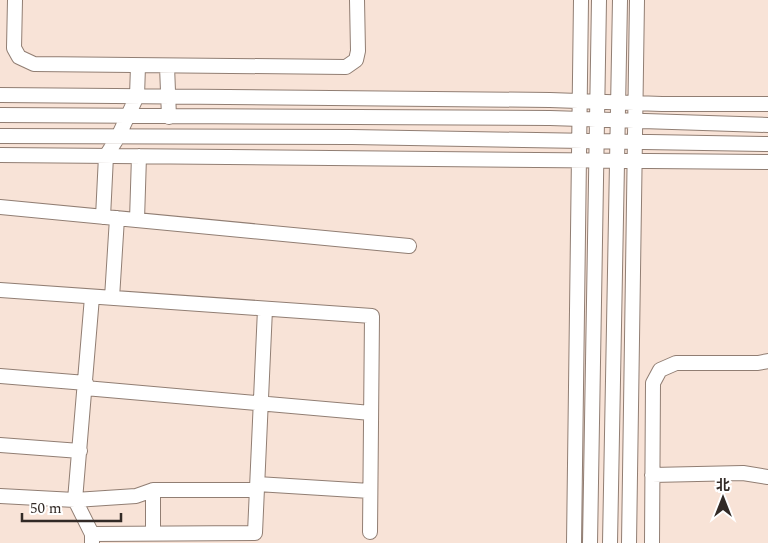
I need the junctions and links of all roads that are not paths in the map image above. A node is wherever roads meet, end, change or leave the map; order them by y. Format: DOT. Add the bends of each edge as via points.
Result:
graph roads {
  1 [pos="15,0"];
  2 [pos="357,0"];
  3 [pos="581,0"];
  4 [pos="599,0"];
  5 [pos="620,0"];
  6 [pos="637,0"];
  7 [pos="138,66"];
  8 [pos="167,66"];
  9 [pos="0,95"];
  10 [pos="137,96"];
  11 [pos="167,97"];
  12 [pos="299,98"];
  13 [pos="580,101"];
  14 [pos="597,102"];
  15 [pos="619,102"];
  16 [pos="635,103"];
  17 [pos="768,104"];
  18 [pos="0,115"];
  19 [pos="127,116"];
  20 [pos="168,117"];
  21 [pos="298,117"];
  22 [pos="580,119"];
  23 [pos="596,120"];
  24 [pos="618,120"];
  25 [pos="635,121"];
  26 [pos="768,124"];
  27 [pos="0,136"];
  28 [pos="118,137"];
  29 [pos="297,137"];
  30 [pos="580,140"];
  31 [pos="596,140"];
  32 [pos="617,141"];
  33 [pos="634,141"];
  34 [pos="768,144"];
  35 [pos="0,155"];
  36 [pos="106,156"];
  37 [pos="139,156"];
  38 [pos="296,158"];
  39 [pos="580,160"];
  40 [pos="596,160"];
  41 [pos="617,161"];
  42 [pos="634,161"];
  43 [pos="768,162"];
  44 [pos="0,207"];
  45 [pos="110,218"];
  46 [pos="137,220"];
  47 [pos="409,246"];
  48 [pos="0,290"];
  49 [pos="92,297"];
  50 [pos="112,298"];
  51 [pos="264,309"];
  52 [pos="768,361"];
  53 [pos="0,376"];
  54 [pos="85,385"];
  55 [pos="260,404"];
  56 [pos="371,413"];
  57 [pos="630,438"];
  58 [pos="652,438"];
  59 [pos="612,439"];
  60 [pos="0,445"];
  61 [pos="80,452"];
  62 [pos="652,475"];
  63 [pos="768,477"];
  64 [pos="257,487"];
  65 [pos="153,490"];
  66 [pos="370,491"];
  67 [pos="0,496"];
  68 [pos="76,500"];
  69 [pos="370,532"];
  70 [pos="153,534"];
  71 [pos="92,538"];
  72 [pos="574,543"];
  73 [pos="590,543"];
  74 [pos="610,543"];
  75 [pos="629,543"];
  76 [pos="652,543"];
  1 -- 7 [label="street" via="14,48 19,57 34,64"];
  2 -- 8 [label="street" via="358,50 356,60 346,67"];
  3 -- 13 [label="street"];
  4 -- 14 [label="street"];
  5 -- 15 [label="street"];
  6 -- 16 [label="street"];
  7 -- 8 [label="street"];
  7 -- 10 [label="street"];
  8 -- 11 [label="street"];
  9 -- 10 [label="street"];
  10 -- 11 [label="street"];
  10 -- 19 [label="street"];
  11 -- 12 [label="street"];
  11 -- 20 [label="street"];
  12 -- 13 [label="street"];
  12 -- 21 [label="street"];
  13 -- 14 [label="street"];
  13 -- 22 [label="street"];
  14 -- 15 [label="street"];
  14 -- 23 [label="street"];
  15 -- 16 [label="street"];
  15 -- 24 [label="street"];
  16 -- 17 [label="street"];
  16 -- 25 [label="street"];
  18 -- 19 [label="street"];
  19 -- 20 [label="street"];
  19 -- 28 [label="street"];
  20 -- 21 [label="street"];
  21 -- 22 [label="street"];
  22 -- 23 [label="street"];
  22 -- 30 [label="street"];
  23 -- 24 [label="street"];
  23 -- 31 [label="street"];
  24 -- 25 [label="street"];
  24 -- 32 [label="street"];
  25 -- 26 [label="street"];
  25 -- 33 [label="street"];
  27 -- 28 [label="street"];
  28 -- 29 [label="street"];
  28 -- 36 [label="street"];
  29 -- 30 [label="street"];
  29 -- 38 [label="street"];
  30 -- 31 [label="street"];
  30 -- 39 [label="street"];
  31 -- 32 [label="street"];
  31 -- 40 [label="street"];
  32 -- 33 [label="street"];
  32 -- 41 [label="street"];
  33 -- 34 [label="street"];
  33 -- 42 [label="street"];
  35 -- 36 [label="street"];
  36 -- 37 [label="street"];
  36 -- 45 [label="street"];
  37 -- 38 [label="street"];
  37 -- 46 [label="street"];
  38 -- 39 [label="street"];
  39 -- 40 [label="street"];
  39 -- 72 [label="street"];
  40 -- 41 [label="street"];
  40 -- 73 [label="street"];
  41 -- 42 [label="street"];
  41 -- 59 [label="street"];
  42 -- 43 [label="street"];
  42 -- 57 [label="street"];
  44 -- 45 [label="street"];
  45 -- 46 [label="street"];
  45 -- 50 [label="street"];
  46 -- 47 [label="street"];
  48 -- 49 [label="street"];
  49 -- 50 [label="street"];
  49 -- 54 [label="street"];
  50 -- 51 [label="street"];
  51 -- 55 [label="street"];
  51 -- 56 [label="street" via="372,316"];
  52 -- 58 [label="street" via="676,363 660,370 653,383"];
  53 -- 54 [label="street"];
  54 -- 55 [label="street"];
  54 -- 61 [label="street"];
  55 -- 56 [label="street"];
  55 -- 64 [label="street"];
  56 -- 66 [label="street"];
  57 -- 58 [label="street"];
  57 -- 59 [label="street"];
  57 -- 75 [label="street"];
  58 -- 62 [label="street"];
  59 -- 74 [label="street"];
  60 -- 61 [label="street"];
  61 -- 68 [label="street"];
  62 -- 63 [label="street" via="743,473"];
  62 -- 76 [label="street"];
  64 -- 65 [label="street"];
  64 -- 66 [label="street"];
  64 -- 70 [label="street" via="255,533"];
  65 -- 68 [label="street" via="136,496"];
  65 -- 70 [label="street"];
  66 -- 69 [label="street"];
  67 -- 68 [label="street"];
  68 -- 71 [label="street"];
  70 -- 71 [label="street"];
}
